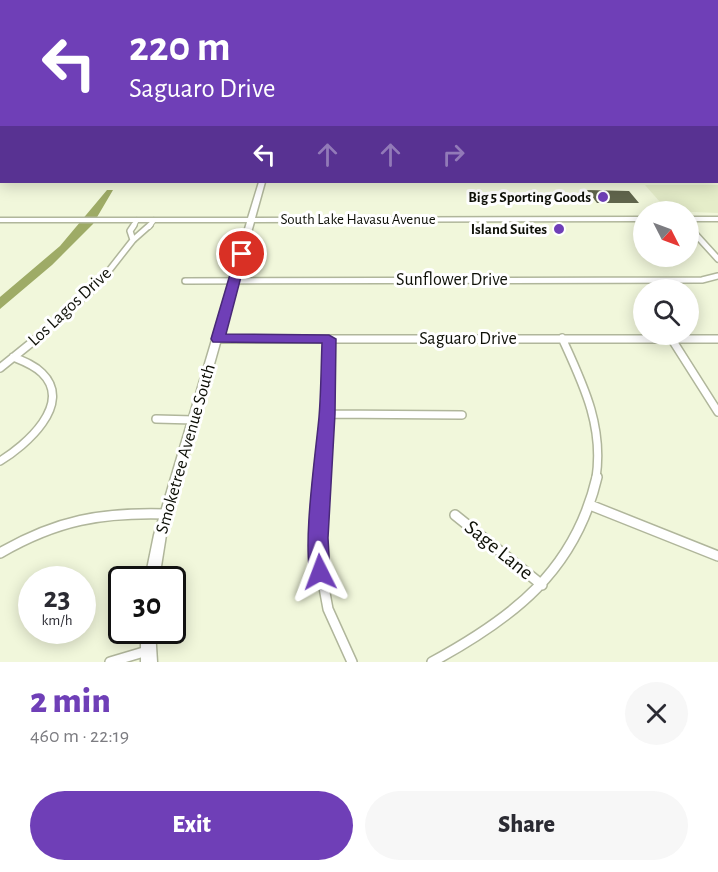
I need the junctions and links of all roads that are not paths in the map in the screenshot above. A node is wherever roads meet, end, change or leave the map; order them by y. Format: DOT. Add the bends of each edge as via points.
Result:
graph roads {
  1 [pos="262,183"];
  2 [pos="633,219"];
  3 [pos="699,219"];
  4 [pos="718,219"];
  5 [pos="0,220"];
  6 [pos="137,220"];
  7 [pos="154,220"];
  8 [pos="253,220"];
  9 [pos="699,238"];
  10 [pos="133,240"];
  11 [pos="718,260"];
  12 [pos="718,276"];
  13 [pos="233,280"];
  14 [pos="185,281"];
  15 [pos="633,338"];
  16 [pos="218,339"];
  17 [pos="329,339"];
  18 [pos="562,339"];
  19 [pos="699,339"];
  20 [pos="718,339"];
  21 [pos="675,345"];
  22 [pos="13,357"];
  23 [pos="0,368"];
  24 [pos="718,412"];
  25 [pos="327,414"];
  26 [pos="462,416"];
  27 [pos="156,419"];
  28 [pos="194,420"];
  29 [pos="0,461"];
  30 [pos="590,505"];
  31 [pos="167,514"];
  32 [pos="455,515"];
  33 [pos="0,553"];
  34 [pos="718,556"];
  35 [pos="155,566"];
  36 [pos="542,585"];
  37 [pos="149,656"];
  38 [pos="110,662"];
  39 [pos="352,662"];
  40 [pos="432,662"];
  1 -- 8 [label="main road, Smoketree Avenue South"];
  2 -- 8 [label="main road, South Lake Havasu Avenue"];
  3 -- 4 [label="main road"];
  5 -- 6 [label="main road, South Lake Havasu Avenue"];
  6 -- 7 [label="main road, South Lake Havasu Avenue"];
  6 -- 10 [label="street, Los Lagos Drive" via="130,231"];
  7 -- 8 [label="main road, South Lake Havasu Avenue"];
  7 -- 10 [label="street, Los Lagos Drive"];
  8 -- 13 [label="main road, Smoketree Avenue South"];
  9 -- 11 [label="street"];
  10 -- 22 [label="street, Los Lagos Drive" via="97,286"];
  12 -- 13 [label="street, Sunflower Drive" via="702,280"];
  13 -- 14 [label="street, Sunflower Drive"];
  13 -- 16 [label="main road, Smoketree Avenue South"];
  15 -- 18 [label="street, Saguaro Drive"];
  16 -- 17 [label="street, Saguaro Drive"];
  16 -- 28 [label="main road, Smoketree Avenue South"];
  17 -- 18 [label="street, Saguaro Drive"];
  17 -- 25 [label="street"];
  18 -- 30 [label="street" via="596,423 598,462"];
  19 -- 20 [label="street, Saguaro Drive"];
  21 -- 24 [label="street"];
  22 -- 23 [label="street, Los Lagos Drive"];
  22 -- 29 [label="street" via="44,374 51,386 52,400 33,434"];
  25 -- 26 [label="street"];
  25 -- 39 [label="street" via="318,538 320,572 328,609"];
  27 -- 28 [label="street"];
  28 -- 31 [label="main road, Smoketree Avenue South"];
  30 -- 34 [label="street"];
  30 -- 36 [label="street" via="572,545"];
  31 -- 33 [label="street" via="121,512 85,517 48,528"];
  31 -- 35 [label="main road, Smoketree Avenue South"];
  32 -- 36 [label="street, Sage Lane"];
  36 -- 40 [label="street" via="494,626"];
  37 -- 38 [label="street"];
}
